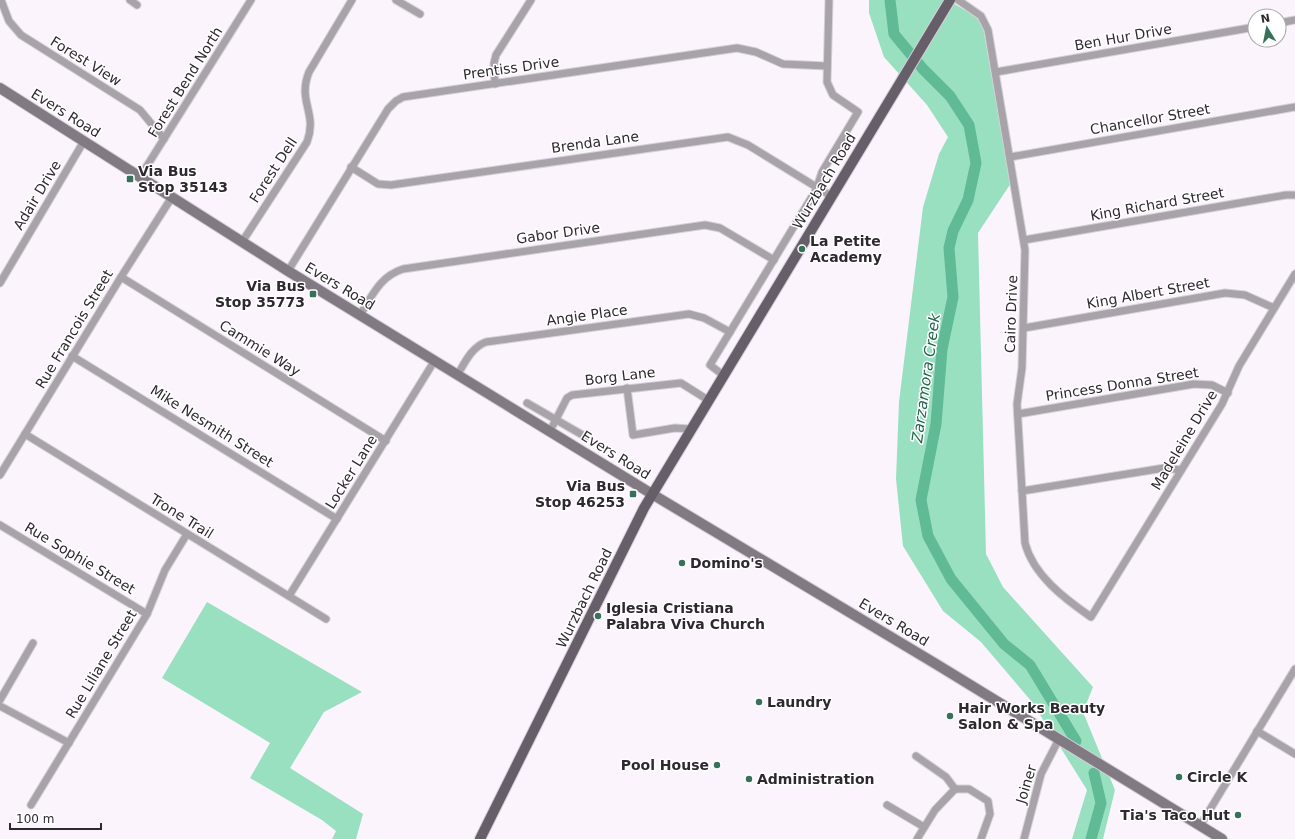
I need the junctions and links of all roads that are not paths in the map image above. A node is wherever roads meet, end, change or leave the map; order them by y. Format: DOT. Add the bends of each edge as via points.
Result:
graph roads {
  1 [pos="1,0"];
  2 [pos="130,0"];
  3 [pos="251,0"];
  4 [pos="352,0"];
  5 [pos="396,0"];
  6 [pos="531,0"];
  7 [pos="829,0"];
  8 [pos="950,0"];
  9 [pos="958,0"];
  10 [pos="968,3"];
  11 [pos="137,4"];
  12 [pos="420,14"];
  13 [pos="1247,28"];
  14 [pos="827,66"];
  15 [pos="996,72"];
  16 [pos="495,84"];
  17 [pos="0,88"];
  18 [pos="1295,108"];
  19 [pos="164,139"];
  20 [pos="84,141"];
  21 [pos="1010,157"];
  22 [pos="351,167"];
  23 [pos="140,177"];
  24 [pos="817,188"];
  25 [pos="1295,195"];
  26 [pos="831,196"];
  27 [pos="172,197"];
  28 [pos="1024,240"];
  29 [pos="242,242"];
  30 [pos="774,260"];
  31 [pos="288,271"];
  32 [pos="1295,274"];
  33 [pos="121,277"];
  34 [pos="1,278"];
  35 [pos="1274,308"];
  36 [pos="360,315"];
  37 [pos="1024,328"];
  38 [pos="730,332"];
  39 [pos="72,356"];
  40 [pos="435,360"];
  41 [pos="458,374"];
  42 [pos="723,376"];
  43 [pos="627,388"];
  44 [pos="1228,393"];
  45 [pos="708,400"];
  46 [pos="527,403"];
  47 [pos="1018,414"];
  48 [pos="557,420"];
  49 [pos="691,429"];
  50 [pos="550,431"];
  51 [pos="25,434"];
  52 [pos="586,437"];
  53 [pos="386,441"];
  54 [pos="1181,470"];
  55 [pos="0,475"];
  56 [pos="1022,491"];
  57 [pos="652,494"];
  58 [pos="338,519"];
  59 [pos="0,525"];
  60 [pos="187,534"];
  61 [pos="289,596"];
  62 [pos="147,614"];
  63 [pos="1091,617"];
  64 [pos="326,619"];
  65 [pos="33,643"];
  66 [pos="1295,669"];
  67 [pos="0,700"];
  68 [pos="0,706"];
  69 [pos="1258,731"];
  70 [pos="1059,739"];
  71 [pos="69,743"];
  72 [pos="1295,754"];
  73 [pos="916,756"];
  74 [pos="955,789"];
  75 [pos="887,804"];
  76 [pos="31,805"];
  77 [pos="1200,826"];
  78 [pos="924,827"];
  79 [pos="480,839"];
  80 [pos="917,839"];
  81 [pos="981,839"];
  82 [pos="1024,839"];
  83 [pos="1222,839"];
  1 -- 19 [label="street, Forest View" via="9,21 22,35 140,110"];
  2 -- 11 [label="street"];
  3 -- 19 [label="street, Forest Bend North"];
  4 -- 29 [label="street, Forest Dell" via="308,72 305,97 311,131 307,142"];
  5 -- 12 [label="street"];
  6 -- 16 [label="street" via="496,55"];
  7 -- 14 [label="street"];
  8 -- 26 [label="main road, Wurzbach Road"];
  9 -- 10 [label="street, Cairo Drive"];
  10 -- 15 [label="street, Cairo Drive" via="985,22"];
  13 -- 15 [label="street, Ben Hur Drive"];
  14 -- 16 [label="street, Prentiss Drive" via="790,65 737,48"];
  14 -- 24 [label="street, Wurzbach Road" via="827,82 833,95 858,112 822,172"];
  15 -- 21 [label="street, Cairo Drive"];
  16 -- 22 [label="street, Prentiss Drive" via="403,97 396,101 388,109"];
  17 -- 20 [label="main road, Evers Road"];
  18 -- 21 [label="street, Chancellor Street"];
  19 -- 23 [label="street, Forest Bend North"];
  20 -- 23 [label="main road, Evers Road"];
  20 -- 34 [label="street, Adair Drive"];
  21 -- 28 [label="street, Cairo Drive"];
  22 -- 24 [label="street, Brenda Lane" via="378,184 391,185 728,137 748,145"];
  22 -- 31 [label="street, Prentiss Drive"];
  23 -- 27 [label="main road, Evers Road"];
  24 -- 26 [label="street, Brenda Lane"];
  24 -- 30 [label="street, Wurzbach Road"];
  25 -- 28 [label="street, King Richard Street"];
  26 -- 42 [label="main road, Wurzbach Road"];
  27 -- 29 [label="main road, Evers Road"];
  27 -- 33 [label="street, Rue Francois Street"];
  28 -- 37 [label="street, Cairo Drive"];
  29 -- 31 [label="main road, Evers Road"];
  30 -- 36 [label="street, Gabor Drive" via="720,228 705,225 403,268 385,277"];
  30 -- 38 [label="street, Wurzbach Road"];
  31 -- 36 [label="main road, Evers Road"];
  32 -- 35 [label="street, Madeleine Drive"];
  33 -- 39 [label="street, Rue Francois Street"];
  33 -- 53 [label="street, Cammie Way"];
  35 -- 37 [label="street, King Albert Street" via="1245,295 1225,293"];
  35 -- 44 [label="street, Madeleine Drive" via="1238,366"];
  36 -- 40 [label="main road, Evers Road"];
  37 -- 47 [label="street, Cairo Drive" via="1022,368 1017,394"];
  38 -- 41 [label="street, Angie Place" via="704,318 689,314 486,342 472,352"];
  38 -- 42 [label="street, Wurzbach Road" via="710,365"];
  39 -- 51 [label="street, Rue Francois Street"];
  39 -- 58 [label="street, Mike Nesmith Street"];
  40 -- 41 [label="main road, Evers Road"];
  40 -- 53 [label="street, Locker Lane"];
  41 -- 50 [label="main road, Evers Road"];
  42 -- 45 [label="main road, Wurzbach Road"];
  43 -- 45 [label="street, Borg Lane" via="681,383"];
  43 -- 48 [label="street, Borg Lane" via="572,395 567,398"];
  43 -- 49 [label="street" via="633,435 674,428"];
  44 -- 47 [label="street, Princess Donna Street" via="1212,386 1194,384"];
  44 -- 54 [label="street, Madeleine Drive"];
  45 -- 49 [label="main road, Wurzbach Road"];
  46 -- 48 [label="street"];
  47 -- 56 [label="street, Cairo Drive"];
  48 -- 50 [label="street, Borg Lane"];
  48 -- 52 [label="street"];
  49 -- 57 [label="main road, Wurzbach Road"];
  50 -- 57 [label="main road, Evers Road"];
  51 -- 55 [label="street, Rue Francois Street"];
  51 -- 60 [label="street, Trone Trail"];
  53 -- 58 [label="street, Locker Lane"];
  54 -- 56 [label="street" via="1164,468"];
  54 -- 63 [label="street, Madeleine Drive"];
  56 -- 63 [label="street, Cairo Drive" via="1025,543 1032,561 1038,571"];
  57 -- 70 [label="main road, Evers Road"];
  57 -- 79 [label="main road, Wurzbach Road"];
  58 -- 61 [label="street, Locker Lane"];
  59 -- 62 [label="street, Rue Sophie Street"];
  60 -- 61 [label="street, Trone Trail"];
  60 -- 62 [label="street, Rue Liliane Street" via="165,570"];
  61 -- 64 [label="street, Trone Trail"];
  62 -- 71 [label="street, Rue Liliane Street"];
  65 -- 67 [label="street"];
  66 -- 69 [label="street"];
  68 -- 71 [label="street"];
  69 -- 72 [label="street"];
  69 -- 77 [label="street"];
  70 -- 77 [label="main road, Evers Road"];
  70 -- 82 [label="street, Joiner" via="1041,774"];
  71 -- 76 [label="street, Rue Liliane Street"];
  73 -- 74 [label="street" via="946,777"];
  74 -- 78 [label="street" via="935,810"];
  74 -- 81 [label="street" via="969,789 988,801 990,814"];
  75 -- 78 [label="street"];
  77 -- 83 [label="main road, Evers Road"];
  78 -- 80 [label="street"];
}
